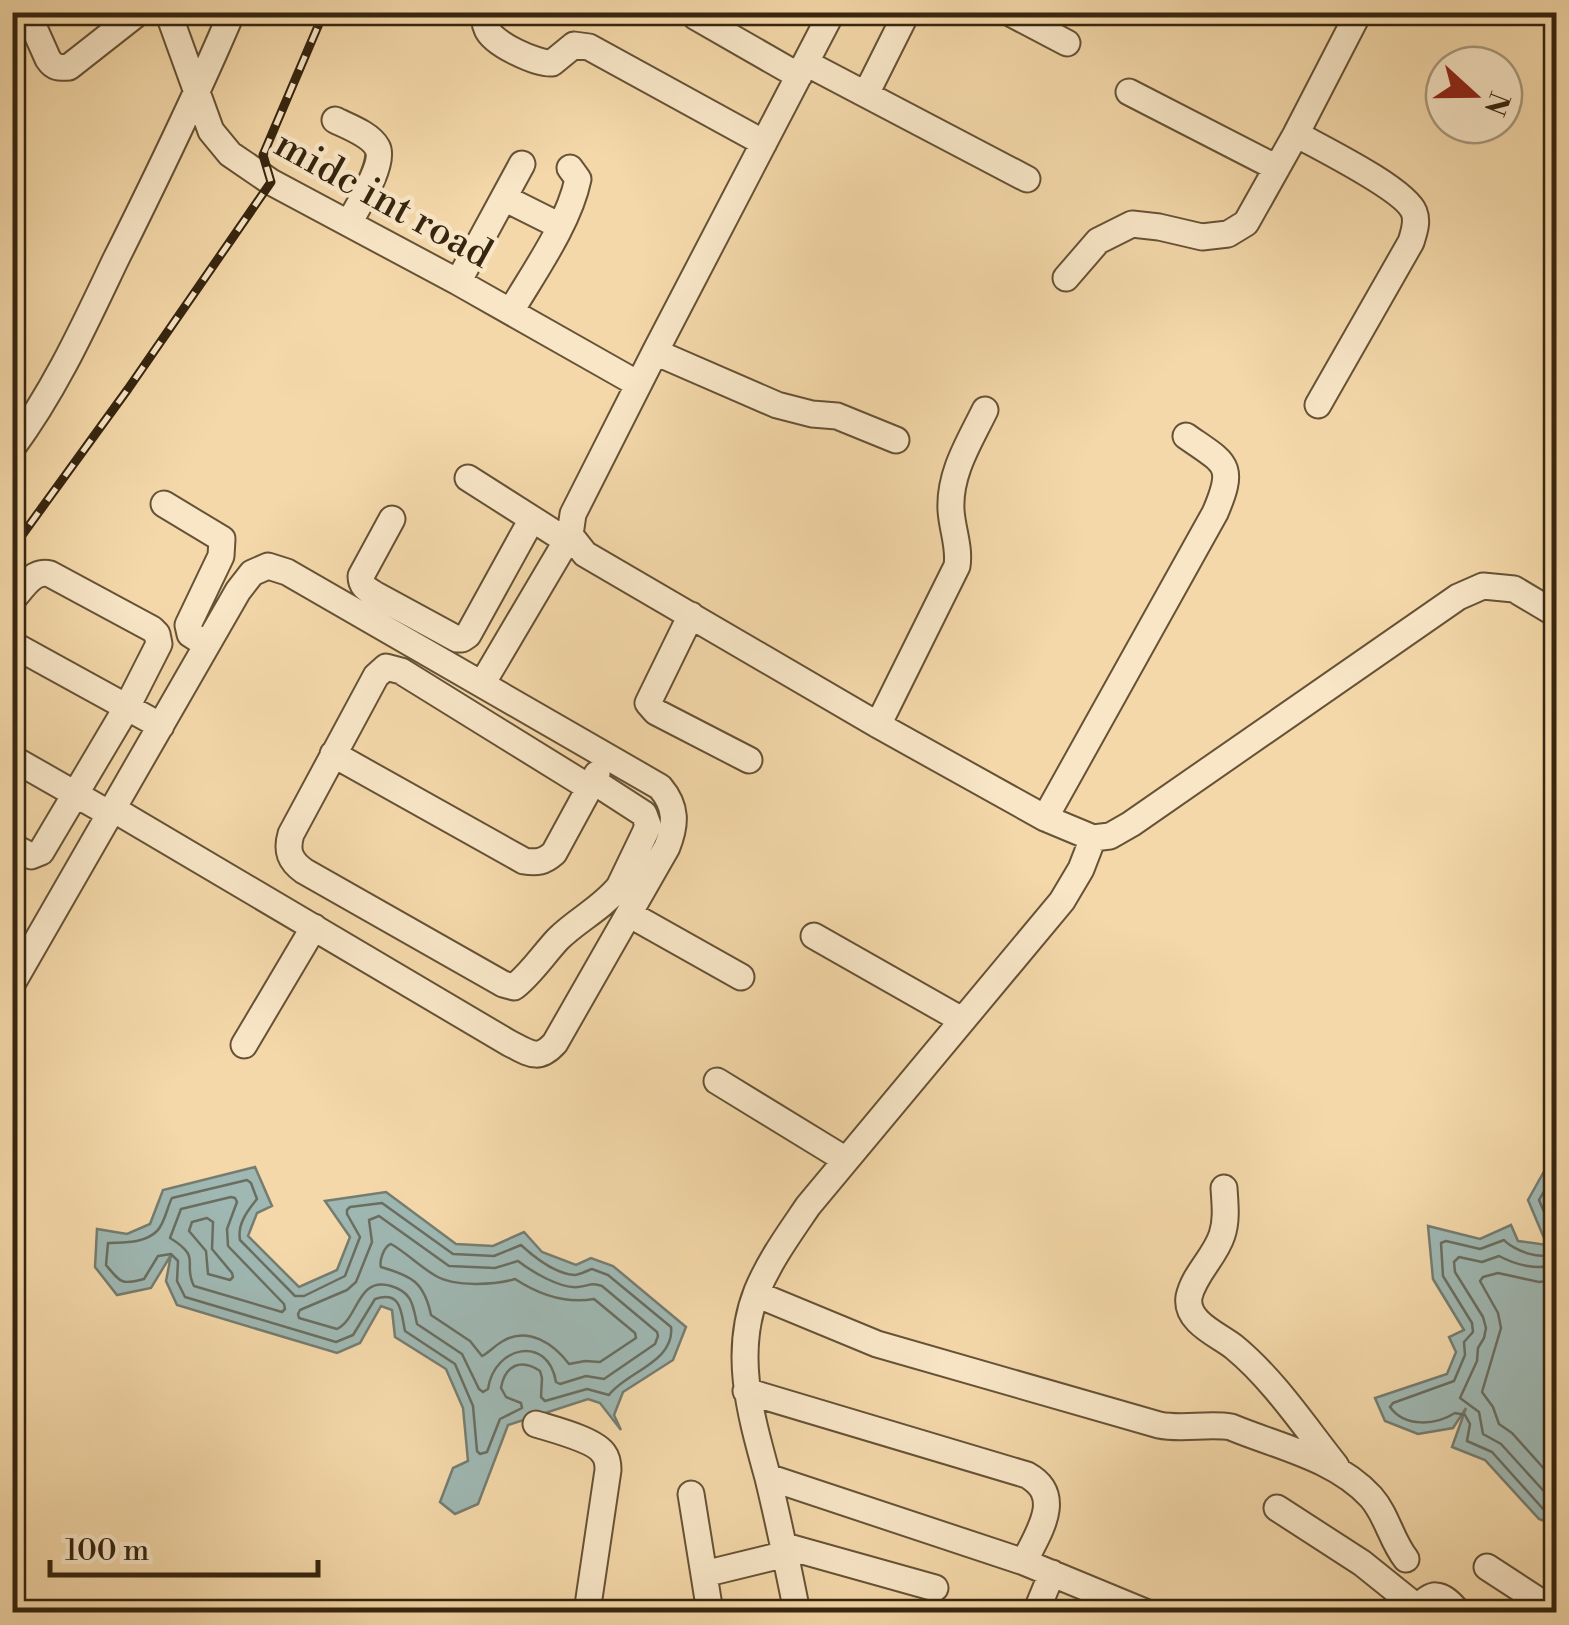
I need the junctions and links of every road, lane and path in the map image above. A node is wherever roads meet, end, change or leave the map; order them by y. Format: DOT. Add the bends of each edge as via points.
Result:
graph roads {
  1 [pos="139,12"];
  2 [pos="168,12"];
  3 [pos="232,12"];
  4 [pos="486,12"];
  5 [pos="832,12"];
  6 [pos="907,12"];
  7 [pos="1008,12"];
  8 [pos="1359,12"];
  9 [pos="696,16"];
  10 [pos="23,23"];
  11 [pos="1067,43"];
  12 [pos="802,69"];
  13 [pos="1129,92"];
  14 [pos="198,93"];
  15 [pos="866,94"];
  16 [pos="335,120"];
  17 [pos="1296,134"];
  18 [pos="764,143"];
  19 [pos="522,164"];
  20 [pos="570,168"];
  21 [pos="1277,168"];
  22 [pos="1027,179"];
  23 [pos="504,198"];
  24 [pos="349,223"];
  25 [pos="560,226"];
  26 [pos="1066,278"];
  27 [pos="458,282"];
  28 [pos="511,312"];
  29 [pos="655,352"];
  30 [pos="638,384"];
  31 [pos="1318,405"];
  32 [pos="986,410"];
  33 [pos="1186,436"];
  34 [pos="896,440"];
  35 [pos="12,448"];
  36 [pos="468,478"];
  37 [pos="164,504"];
  38 [pos="532,518"];
  39 [pos="392,519"];
  40 [pos="568,538"];
  41 [pos="12,600"];
  42 [pos="1556,614"];
  43 [pos="690,616"];
  44 [pos="12,644"];
  45 [pos="207,645"];
  46 [pos="482,684"];
  47 [pos="127,707"];
  48 [pos="878,725"];
  49 [pos="160,726"];
  50 [pos="333,754"];
  51 [pos="607,756"];
  52 [pos="12,758"];
  53 [pos="750,760"];
  54 [pos="592,784"];
  55 [pos="75,794"];
  56 [pos="112,811"];
  57 [pos="1046,818"];
  58 [pos="1094,838"];
  59 [pos="12,846"];
  60 [pos="629,914"];
  61 [pos="314,928"];
  62 [pos="814,936"];
  63 [pos="741,977"];
  64 [pos="12,984"];
  65 [pos="962,1020"];
  66 [pos="244,1045"];
  67 [pos="716,1081"];
  68 [pos="846,1160"];
  69 [pos="1224,1188"];
  70 [pos="756,1294"];
  71 [pos="746,1392"];
  72 [pos="536,1424"];
  73 [pos="1339,1470"];
  74 [pos="768,1478"];
  75 [pos="690,1494"];
  76 [pos="1277,1508"];
  77 [pos="785,1550"];
  78 [pos="1406,1559"];
  79 [pos="1024,1562"];
  80 [pos="1487,1568"];
  81 [pos="1052,1573"];
  82 [pos="704,1574"];
  83 [pos="934,1588"];
  84 [pos="1417,1610"];
  85 [pos="588,1612"];
  86 [pos="710,1612"];
  87 [pos="797,1612"];
  88 [pos="1036,1612"];
  89 [pos="1145,1612"];
  90 [pos="1458,1612"];
  91 [pos="1556,1612"];
  1 -- 10 [label="street" via="60,68"];
  2 -- 14 [label="street, midc int road"];
  3 -- 14 [label="street"];
  4 -- 18 [label="street" via="494,40 537,61 552,63 574,45 589,46"];
  5 -- 12 [label="street"];
  6 -- 15 [label="street"];
  7 -- 11 [label="street"];
  8 -- 17 [label="street"];
  9 -- 12 [label="street"];
  12 -- 15 [label="street"];
  12 -- 18 [label="street"];
  13 -- 21 [label="street"];
  14 -- 24 [label="street, midc int road" via="211,131 230,154"];
  14 -- 35 [label="street" via="52,388"];
  15 -- 22 [label="street"];
  16 -- 24 [label="street" via="379,153"];
  17 -- 21 [label="street"];
  17 -- 31 [label="street" via="1400,194 1416,224"];
  18 -- 29 [label="street"];
  19 -- 23 [label="street"];
  20 -- 25 [label="street" via="578,179"];
  21 -- 26 [label="street" via="1246,223 1228,234 1202,237 1132,224 1098,241"];
  23 -- 25 [label="street"];
  23 -- 27 [label="street"];
  24 -- 27 [label="street, midc int road"];
  25 -- 28 [label="street"];
  27 -- 28 [label="street, midc int road"];
  28 -- 30 [label="street, midc int road"];
  29 -- 30 [label="street"];
  29 -- 34 [label="street" via="777,405 837,416"];
  30 -- 40 [label="street" via="573,514"];
  32 -- 48 [label="street" via="951,494 957,566"];
  33 -- 57 [label="street" via="1222,461 1227,486"];
  36 -- 38 [label="street"];
  37 -- 45 [label="street" via="222,539 221,556 188,625"];
  38 -- 39 [label="street" via="468,635 457,639 361,582"];
  38 -- 40 [label="street"];
  40 -- 43 [label="street"];
  40 -- 46 [label="street"];
  41 -- 47 [label="street" via="44,572 152,629 157,650"];
  42 -- 58 [label="street" via="1514,589 1483,586 1458,597 1130,824"];
  43 -- 48 [label="street"];
  43 -- 53 [label="street" via="648,703"];
  44 -- 47 [label="street"];
  45 -- 46 [label="street" via="252,573 278,567"];
  45 -- 49 [label="street"];
  46 -- 51 [label="street"];
  47 -- 49 [label="street"];
  47 -- 55 [label="street"];
  48 -- 57 [label="street"];
  49 -- 56 [label="street"];
  50 -- 54 [label="street" via="524,861 554,853"];
  50 -- 54 [label="street" via="376,676 390,668"];
  50 -- 54 [label="street" via="291,834 295,864 508,987 518,985 560,937 613,894 646,832 644,814"];
  51 -- 54 [label="street"];
  51 -- 60 [label="street" via="660,787 674,817 667,848"];
  52 -- 55 [label="street"];
  55 -- 56 [label="street"];
  55 -- 59 [label="street" via="38,855"];
  56 -- 61 [label="street"];
  56 -- 64 [label="street"];
  57 -- 58 [label="street"];
  58 -- 65 [label="street" via="1062,902"];
  60 -- 61 [label="street" via="556,1043 538,1055"];
  60 -- 63 [label="street"];
  61 -- 66 [label="street"];
  62 -- 65 [label="street"];
  65 -- 68 [label="street"];
  67 -- 68 [label="street"];
  68 -- 70 [label="street" via="774,1254"];
  69 -- 73 [label="street" via="1222,1235 1189,1307 1274,1388"];
  70 -- 71 [label="street" via="744,1348"];
  70 -- 73 [label="street" via="877,1344 1159,1425 1231,1427"];
  71 -- 74 [label="street"];
  71 -- 79 [label="street" via="1027,1475 1045,1491 1047,1503"];
  72 -- 85 [label="street" via="593,1444 606,1458"];
  73 -- 78 [label="street" via="1372,1499"];
  74 -- 77 [label="street"];
  74 -- 79 [label="street"];
  75 -- 82 [label="street"];
  76 -- 84 [label="street" via="1362,1563"];
  77 -- 82 [label="street"];
  77 -- 83 [label="street"];
  77 -- 87 [label="street"];
  79 -- 81 [label="street"];
  80 -- 91 [label="street"];
  81 -- 88 [label="street"];
  81 -- 89 [label="street"];
  82 -- 86 [label="street"];
  84 -- 90 [label="street" via="1434,1595"];
}
